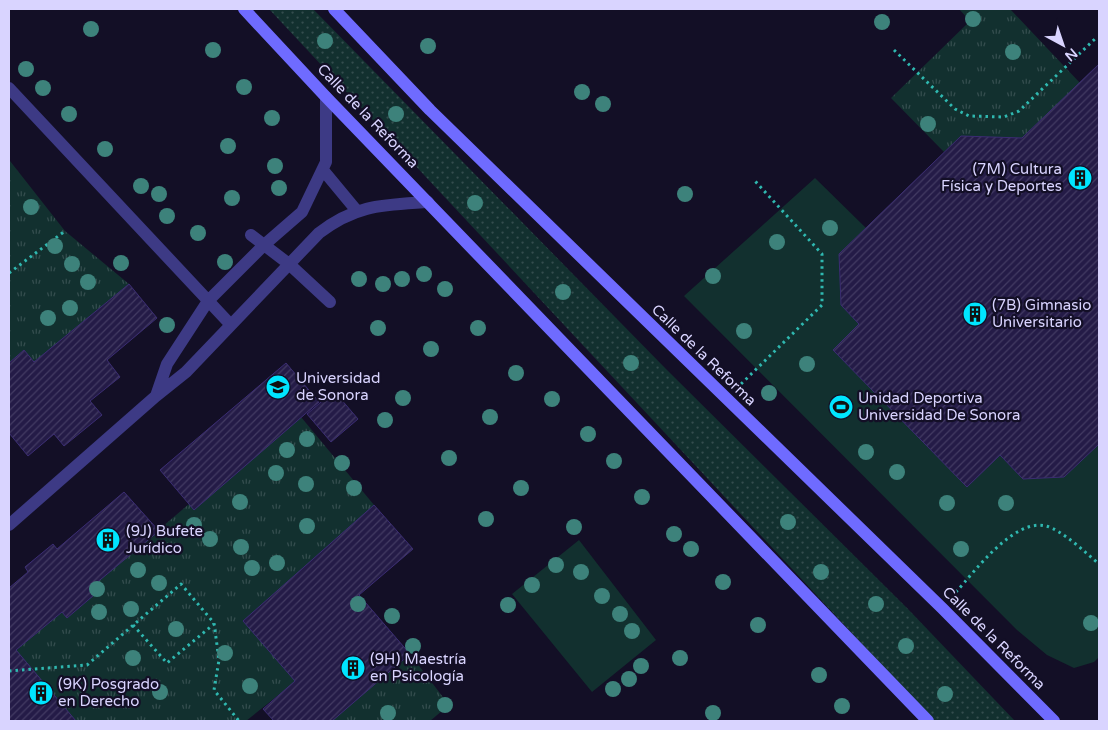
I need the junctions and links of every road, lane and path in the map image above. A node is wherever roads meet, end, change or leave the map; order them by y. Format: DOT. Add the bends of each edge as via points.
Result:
graph roads {
  1 [pos="244,9"];
  2 [pos="334,9"];
  3 [pos="1096,38"];
  4 [pos="894,50"];
  5 [pos="9,88"];
  6 [pos="326,97"];
  7 [pos="323,170"];
  8 [pos="755,181"];
  9 [pos="428,202"];
  10 [pos="357,211"];
  11 [pos="65,231"];
  12 [pos="251,235"];
  13 [pos="264,245"];
  14 [pos="289,264"];
  15 [pos="9,273"];
  16 [pos="208,301"];
  17 [pos="330,302"];
  18 [pos="230,324"];
  19 [pos="156,396"];
  20 [pos="726,399"];
  21 [pos="9,525"];
  22 [pos="1099,564"];
  23 [pos="942,608"];
  24 [pos="214,623"];
  25 [pos="133,625"];
  26 [pos="9,671"];
  27 [pos="239,721"];
  28 [pos="928,721"];
  29 [pos="1054,721"];
  1 -- 6 [label="main road, Calle de la Reforma"];
  2 -- 20 [label="main road, Calle de la Reforma" via="430,110"];
  3 -- 4 [label="path" via="1019,111 1004,117 969,116 955,109"];
  5 -- 16 [label="lane"];
  6 -- 7 [label="lane" via="327,146"];
  6 -- 9 [label="main road, Calle de la Reforma"];
  7 -- 10 [label="lane"];
  7 -- 13 [label="lane" via="302,212"];
  8 -- 20 [label="path" via="822,254 822,305"];
  9 -- 10 [label="lane" via="375,206"];
  9 -- 28 [label="main road, Calle de la Reforma"];
  10 -- 14 [label="lane" via="319,232"];
  11 -- 15 [label="path"];
  12 -- 13 [label="lane"];
  13 -- 14 [label="lane"];
  13 -- 16 [label="lane"];
  14 -- 17 [label="lane"];
  14 -- 18 [label="lane"];
  16 -- 18 [label="lane"];
  16 -- 19 [label="lane" via="167,364"];
  18 -- 19 [label="lane" via="186,372"];
  19 -- 21 [label="lane"];
  20 -- 23 [label="main road, Calle de la Reforma"];
  22 -- 23 [label="path" via="1046,526 1031,526 1006,538"];
  23 -- 29 [label="main road, Calle de la Reforma"];
  24 -- 25 [label="path" via="167,663"];
  24 -- 25 [label="path" via="181,584"];
  24 -- 27 [label="path" via="219,660 214,690"];
  25 -- 26 [label="path" via="87,665"];
}
